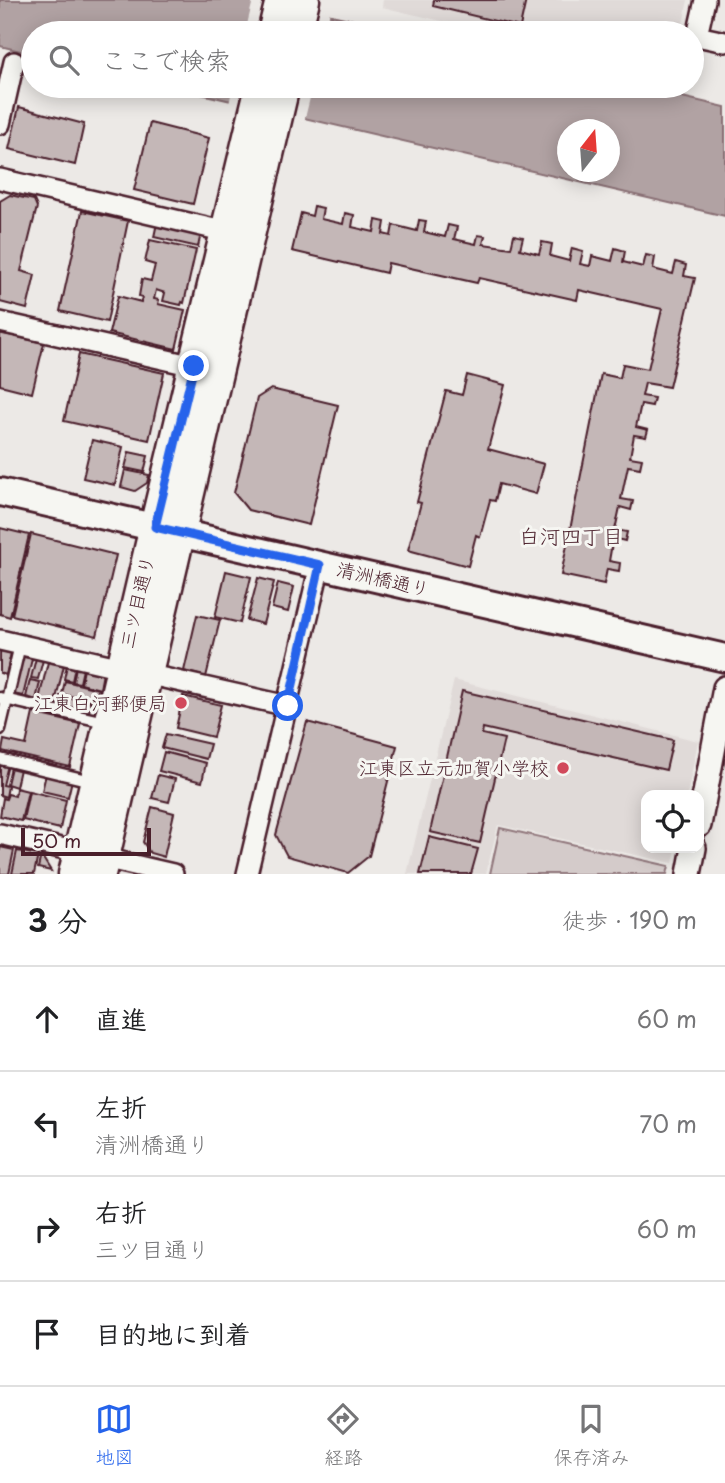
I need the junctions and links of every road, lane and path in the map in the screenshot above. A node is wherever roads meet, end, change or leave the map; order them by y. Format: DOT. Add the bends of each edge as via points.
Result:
graph roads {
  1 [pos="281,0"];
  2 [pos="304,0"];
  3 [pos="705,0"];
  4 [pos="276,21"];
  5 [pos="299,21"];
  6 [pos="700,21"];
  7 [pos="704,38"];
  8 [pos="725,42"];
  9 [pos="14,62"];
  10 [pos="264,106"];
  11 [pos="0,124"];
  12 [pos="0,179"];
  13 [pos="227,232"];
  14 [pos="0,322"];
  15 [pos="194,366"];
  16 [pos="0,492"];
  17 [pos="167,530"];
  18 [pos="320,565"];
  19 [pos="0,640"];
  20 [pos="20,645"];
  21 [pos="725,658"];
  22 [pos="134,671"];
  23 [pos="725,688"];
  24 [pos="3,699"];
  25 [pos="288,706"];
  26 [pos="110,723"];
  27 [pos="0,729"];
  28 [pos="0,759"];
  29 [pos="95,782"];
  30 [pos="704,799"];
  31 [pos="0,834"];
  32 [pos="693,853"];
  33 [pos="89,864"];
  34 [pos="173,874"];
  35 [pos="247,874"];
  36 [pos="689,874"];
  1 -- 4 [label="main road"];
  2 -- 5 [label="main road"];
  3 -- 6 [label="street"];
  7 -- 8 [label="street"];
  9 -- 11 [label="street"];
  10 -- 13 [label="main road, 三ツ目通り"];
  10 -- 17 [label="main road, 三ツ目通り"];
  12 -- 13 [label="street"];
  13 -- 15 [label="main road, 三ツ目通り"];
  14 -- 15 [label="street"];
  15 -- 17 [label="main road, 三ツ目通り"];
  16 -- 17 [label="main road, 清洲橋通り"];
  17 -- 18 [label="main road, 清洲橋通り"];
  17 -- 22 [label="main road, 三ツ目通り"];
  18 -- 21 [label="main road, 清洲橋通り"];
  18 -- 25 [label="street"];
  19 -- 20 [label="street"];
  20 -- 22 [label="street"];
  20 -- 24 [label="lane"];
  22 -- 25 [label="street"];
  22 -- 26 [label="main road, 三ツ目通り"];
  22 -- 33 [label="main road, 三ツ目通り"];
  23 -- 30 [label="street"];
  24 -- 26 [label="lane"];
  24 -- 27 [label="lane"];
  25 -- 35 [label="street"];
  26 -- 29 [label="main road, 三ツ目通り"];
  28 -- 29 [label="lane"];
  29 -- 33 [label="main road, 三ツ目通り"];
  31 -- 33 [label="street"];
  32 -- 36 [label="street"];
  33 -- 34 [label="street"];
}
